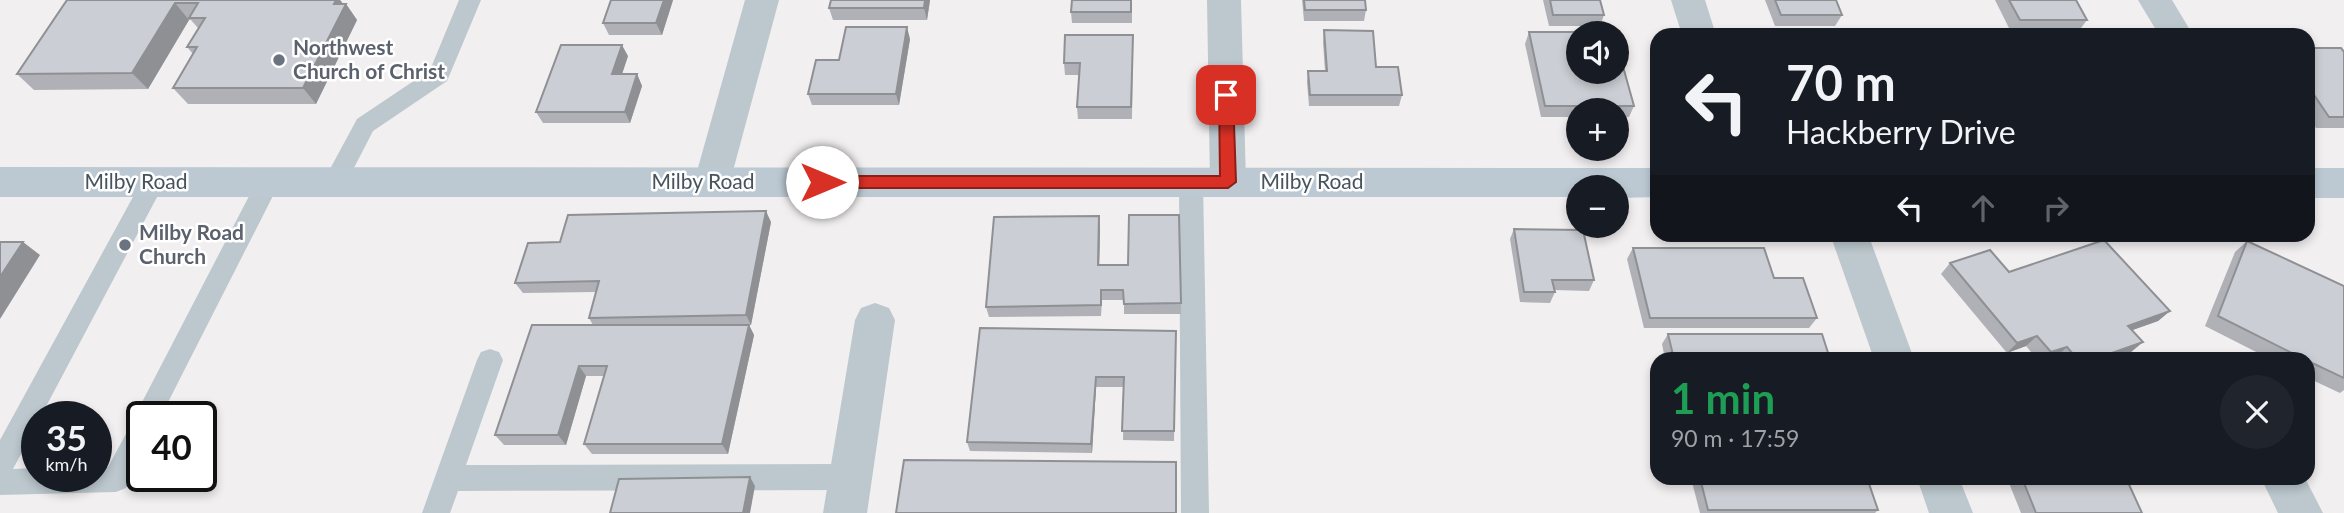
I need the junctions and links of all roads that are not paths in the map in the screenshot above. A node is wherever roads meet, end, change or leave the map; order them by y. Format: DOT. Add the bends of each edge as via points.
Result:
graph roads {
  1 [pos="470,0"];
  2 [pos="762,0"];
  3 [pos="1224,0"];
  4 [pos="1688,0"];
  5 [pos="2155,0"];
  6 [pos="1697,28"];
  7 [pos="2172,28"];
  8 [pos="0,182"];
  9 [pos="153,182"];
  10 [pos="268,182"];
  11 [pos="335,182"];
  12 [pos="712,182"];
  13 [pos="1191,182"];
  14 [pos="1228,182"];
  15 [pos="1650,183"];
  16 [pos="2315,183"];
  17 [pos="2344,183"];
  18 [pos="1852,242"];
  19 [pos="875,320"];
  20 [pos="1891,352"];
  21 [pos="490,360"];
  22 [pos="156,401"];
  23 [pos="126,460"];
  24 [pos="0,466"];
  25 [pos="447,478"];
  26 [pos="0,482"];
  27 [pos="1941,485"];
  28 [pos="2285,485"];
  29 [pos="848,495"];
  30 [pos="436,513"];
  31 [pos="1195,513"];
  32 [pos="1951,513"];
  33 [pos="2301,513"];
  1 -- 11 [label="lane" via="439,75 365,125"];
  2 -- 12 [label="street"];
  3 -- 14 [label="street"];
  4 -- 6 [label="street"];
  5 -- 7 [label="street"];
  8 -- 9 [label="street, Milby Road"];
  9 -- 10 [label="street, Milby Road"];
  9 -- 24 [label="lane"];
  10 -- 11 [label="street, Milby Road"];
  10 -- 22 [label="lane"];
  11 -- 12 [label="street, Milby Road"];
  12 -- 13 [label="street, Milby Road"];
  13 -- 14 [label="street, Milby Road"];
  13 -- 31 [label="lane"];
  14 -- 15 [label="street, Milby Road"];
  16 -- 17 [label="street"];
  18 -- 20 [label="street"];
  19 -- 29 [label="street"];
  21 -- 25 [label="lane"];
  23 -- 26 [label="lane" via="116,479"];
  25 -- 29 [label="lane"];
  25 -- 30 [label="lane"];
  27 -- 32 [label="street"];
  28 -- 33 [label="street"];
}
